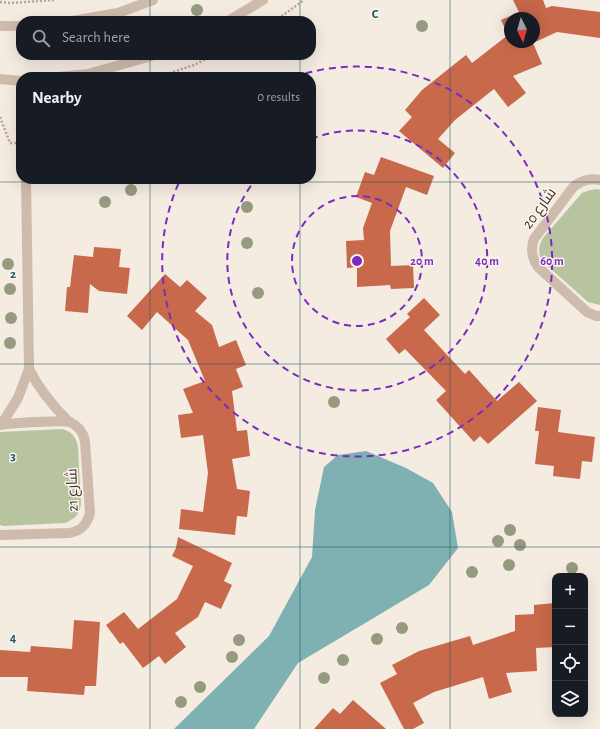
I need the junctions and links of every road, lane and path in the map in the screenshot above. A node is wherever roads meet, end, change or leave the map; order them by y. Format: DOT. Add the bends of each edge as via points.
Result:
graph roads {
  1 [pos="55,0"];
  2 [pos="152,0"];
  3 [pos="263,0"];
  4 [pos="304,0"];
  5 [pos="0,2"];
  6 [pos="101,16"];
  7 [pos="236,16"];
  8 [pos="282,16"];
  9 [pos="0,26"];
  10 [pos="16,26"];
  11 [pos="137,60"];
  12 [pos="204,60"];
  13 [pos="95,72"];
  14 [pos="173,72"];
  15 [pos="0,79"];
  16 [pos="16,80"];
  17 [pos="0,117"];
  18 [pos="16,142"];
  19 [pos="600,180"];
  20 [pos="26,184"];
  21 [pos="600,316"];
  22 [pos="30,369"];
  23 [pos="68,421"];
  24 [pos="1,425"];
  25 [pos="0,535"];
  1 -- 5 [label="path"];
  2 -- 6 [label="street" via="118,13"];
  3 -- 7 [label="street"];
  4 -- 8 [label="path"];
  9 -- 10 [label="street"];
  11 -- 13 [label="street"];
  12 -- 14 [label="path"];
  15 -- 16 [label="street"];
  17 -- 18 [label="path" via="10,143"];
  19 -- 21 [label="street, شارع 20" via="581,181 574,186 531,246 538,267 587,312"];
  20 -- 22 [label="street, شارع 21"];
  22 -- 23 [label="street, شارع 21" via="46,397"];
  22 -- 24 [label="street, شارع 21" via="18,398"];
  23 -- 24 [label="street, شارع 21"];
  23 -- 25 [label="street, شارع 21" via="80,428 85,441 90,513 88,520 77,532"];
}
